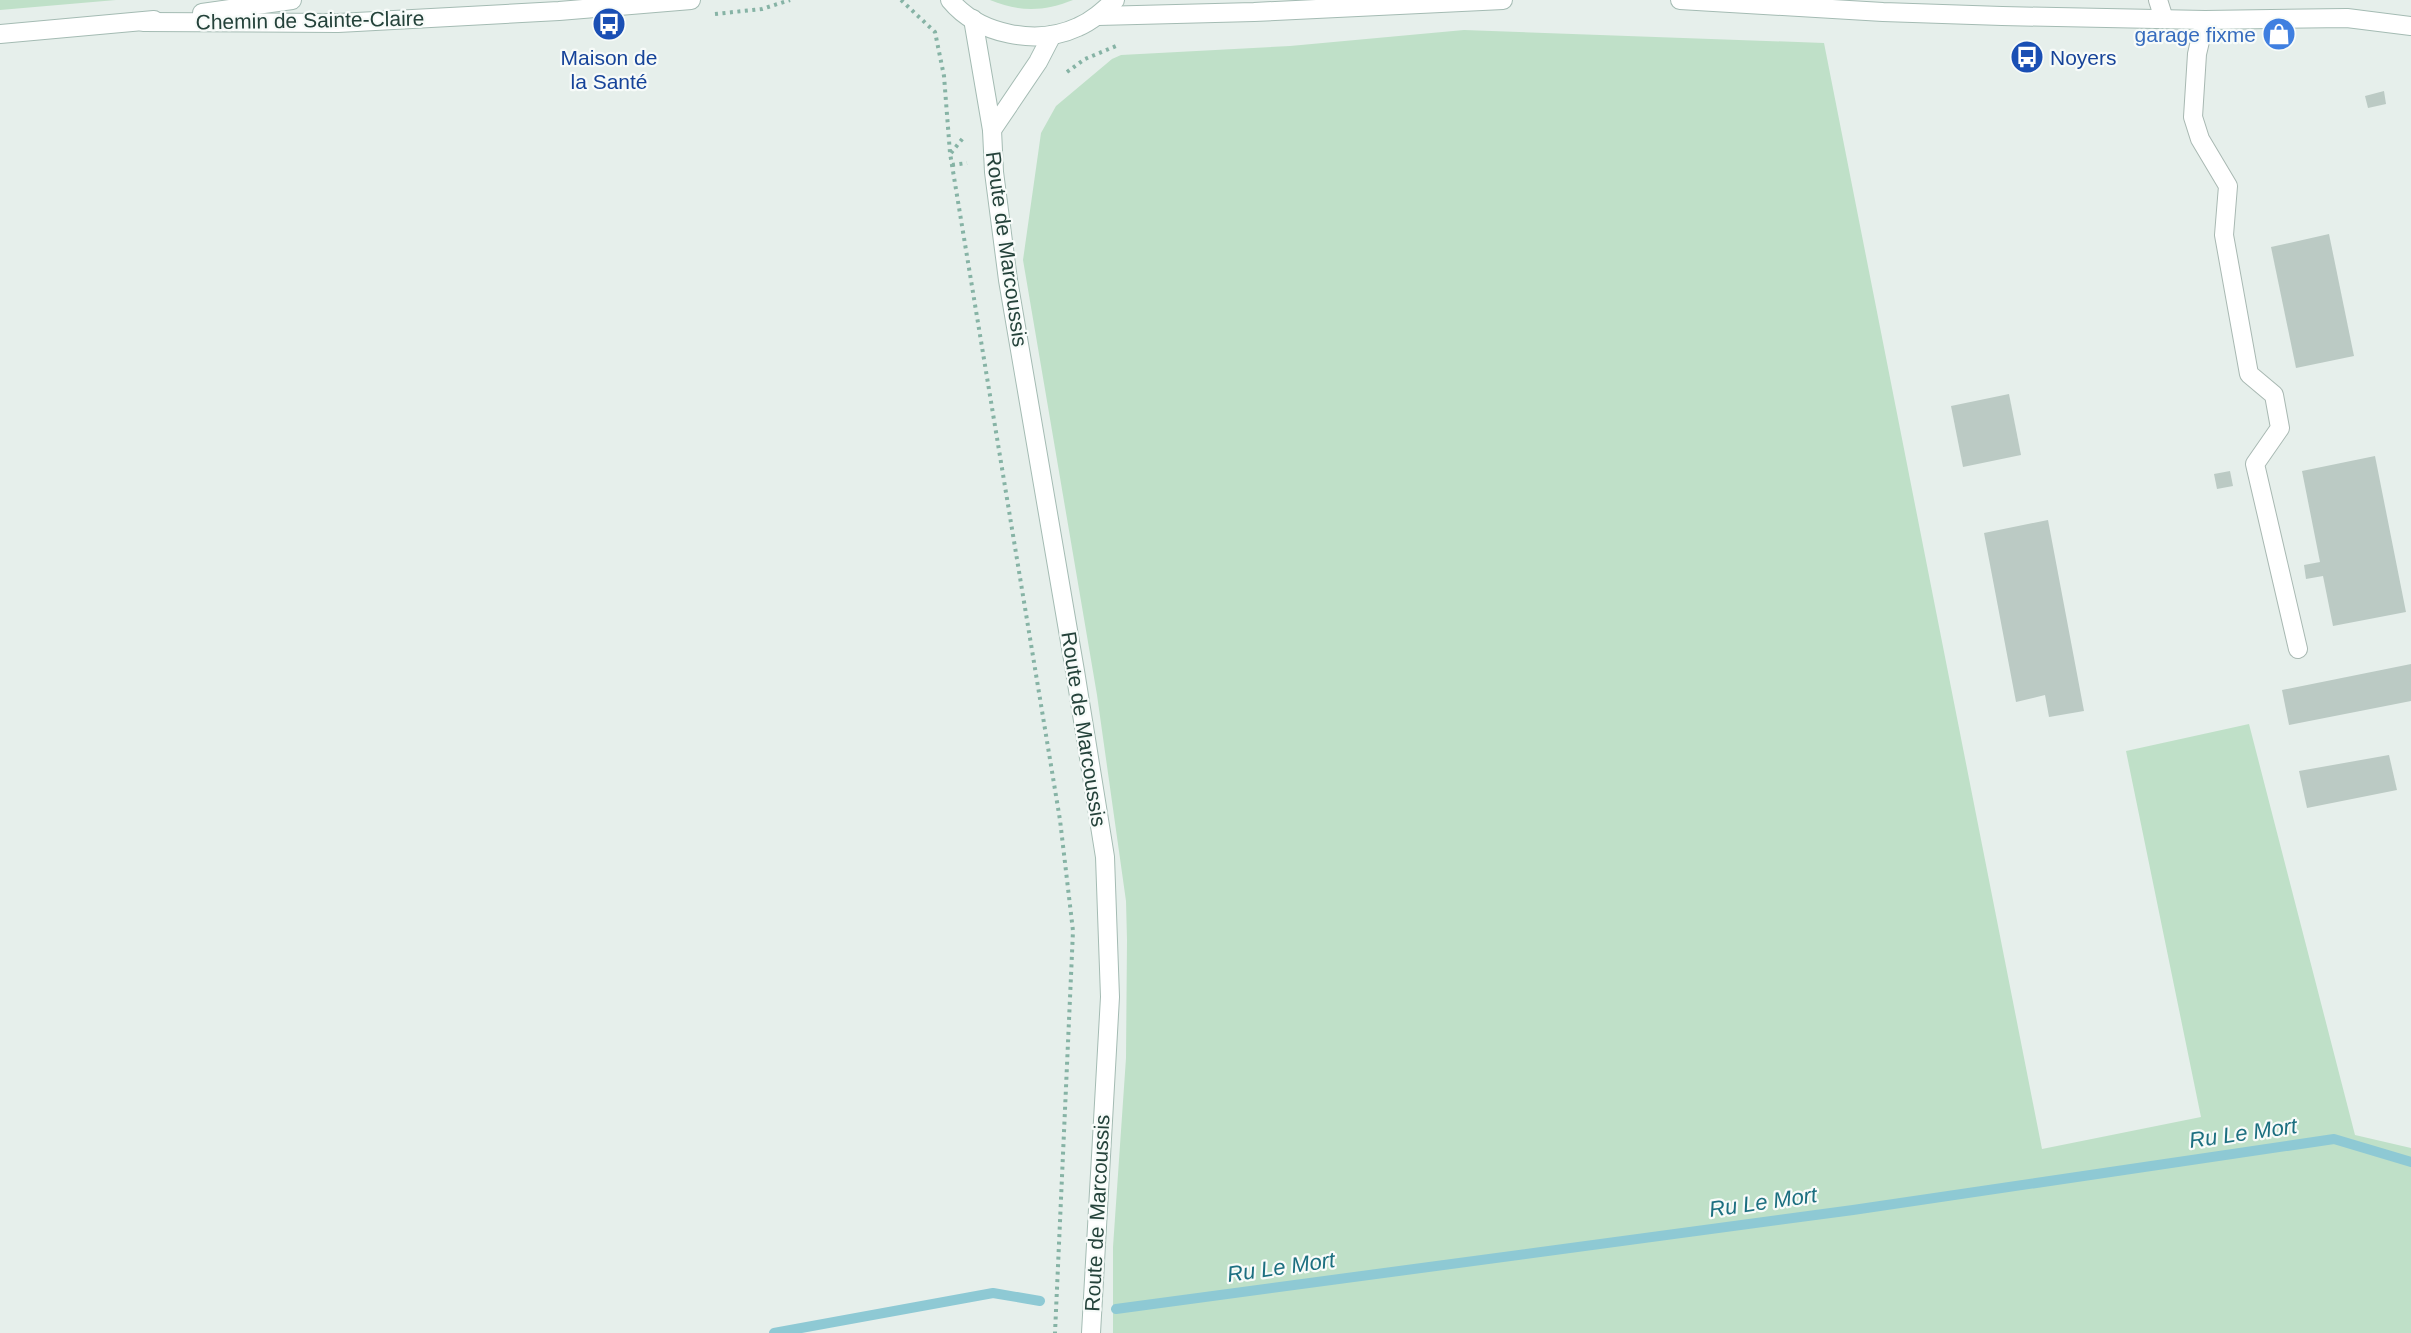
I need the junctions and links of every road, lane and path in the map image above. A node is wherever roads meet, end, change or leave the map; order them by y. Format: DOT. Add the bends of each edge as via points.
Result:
graph roads {
  1 [pos="292,0"];
  2 [pos="691,0"];
  3 [pos="901,0"];
  4 [pos="950,0"];
  5 [pos="1114,0"];
  6 [pos="1503,0"];
  7 [pos="1680,0"];
  8 [pos="2158,0"];
  9 [pos="1098,16"];
  10 [pos="2164,19"];
  11 [pos="973,20"];
  12 [pos="2205,20"];
  13 [pos="144,22"];
  14 [pos="2411,26"];
  15 [pos="0,34"];
  16 [pos="1052,35"];
  17 [pos="1116,45"];
  18 [pos="1060,76"];
  19 [pos="992,130"];
  20 [pos="2298,649"];
  21 [pos="1055,1333"];
  22 [pos="1091,1333"];
  1 -- 13 [label="main road, Chemin de Sainte-Claire"];
  2 -- 13 [label="main road, Chemin de Sainte-Claire" via="338,23"];
  3 -- 21 [label="path" via="935,32 944,76 950,153 1060,820 1073,931"];
  4 -- 11 [label="main road"];
  5 -- 9 [label="main road"];
  6 -- 9 [label="main road"];
  7 -- 10 [label="main road" via="1882,12"];
  8 -- 10 [label="main road"];
  9 -- 16 [label="main road"];
  10 -- 12 [label="main road"];
  11 -- 16 [label="main road" via="1024,37"];
  11 -- 19 [label="main road, Route de Marcoussis"];
  12 -- 14 [label="main road" via="2347,18"];
  12 -- 20 [label="main road" via="2193,117 2200,139 2228,186 2224,235 2250,374 2274,395 2280,428 2255,464"];
  13 -- 15 [label="main road, Chemin de Sainte-Claire"];
  16 -- 19 [label="main road, Route de Marcoussis"];
  17 -- 18 [label="path"];
  19 -- 22 [label="main road, Route de Marcoussis" via="1008,280 1105,857 1110,997"];
}
